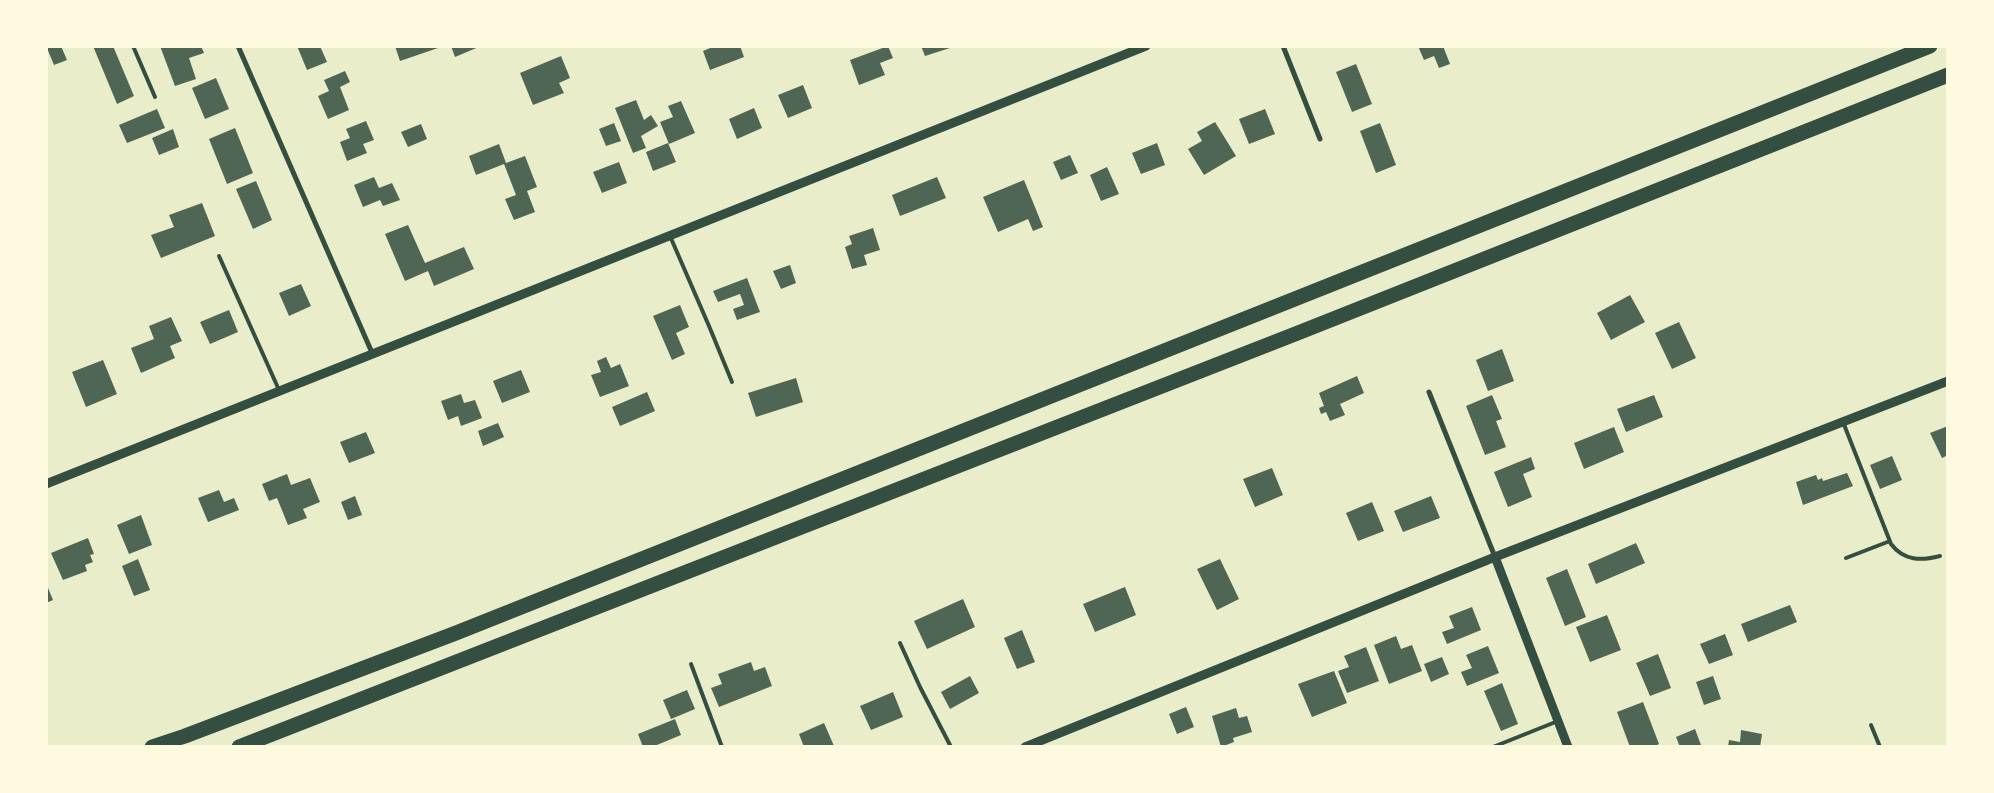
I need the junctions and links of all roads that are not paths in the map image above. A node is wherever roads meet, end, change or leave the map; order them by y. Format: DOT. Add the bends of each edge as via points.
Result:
graph roads {
  1 [pos="133,46"];
  2 [pos="238,46"];
  3 [pos="1146,46"];
  4 [pos="1283,46"];
  5 [pos="1930,46"];
  6 [pos="1948,74"];
  7 [pos="155,97"];
  8 [pos="1320,139"];
  9 [pos="670,236"];
  10 [pos="219,256"];
  11 [pos="373,355"];
  12 [pos="1948,381"];
  13 [pos="732,382"];
  14 [pos="280,392"];
  15 [pos="1429,392"];
  16 [pos="1844,422"];
  17 [pos="46,484"];
  18 [pos="1890,541"];
  19 [pos="1940,556"];
  20 [pos="1495,557"];
  21 [pos="1846,558"];
  22 [pos="900,643"];
  23 [pos="691,664"];
  24 [pos="1558,721"];
  25 [pos="1871,725"];
  26 [pos="152,747"];
  27 [pos="239,747"];
  28 [pos="722,747"];
  29 [pos="951,747"];
  30 [pos="1025,747"];
  31 [pos="1493,747"];
  32 [pos="1568,747"];
  33 [pos="1880,747"];
  1 -- 7 [label="lane"];
  2 -- 11 [label="street"];
  3 -- 9 [label="street"];
  4 -- 8 [label="street"];
  5 -- 26 [label="highway" via="465,630"];
  6 -- 27 [label="highway" via="1322,324"];
  9 -- 11 [label="street"];
  9 -- 13 [label="lane"];
  10 -- 14 [label="lane"];
  11 -- 14 [label="street"];
  12 -- 16 [label="street"];
  14 -- 17 [label="street"];
  15 -- 20 [label="street"];
  16 -- 18 [label="lane"];
  16 -- 20 [label="street"];
  18 -- 19 [label="lane" via="1894,548 1913,559"];
  18 -- 21 [label="lane"];
  20 -- 24 [label="street"];
  20 -- 30 [label="street"];
  22 -- 29 [label="lane"];
  23 -- 28 [label="lane"];
  24 -- 31 [label="lane"];
  24 -- 32 [label="street"];
  25 -- 33 [label="lane"];
}
